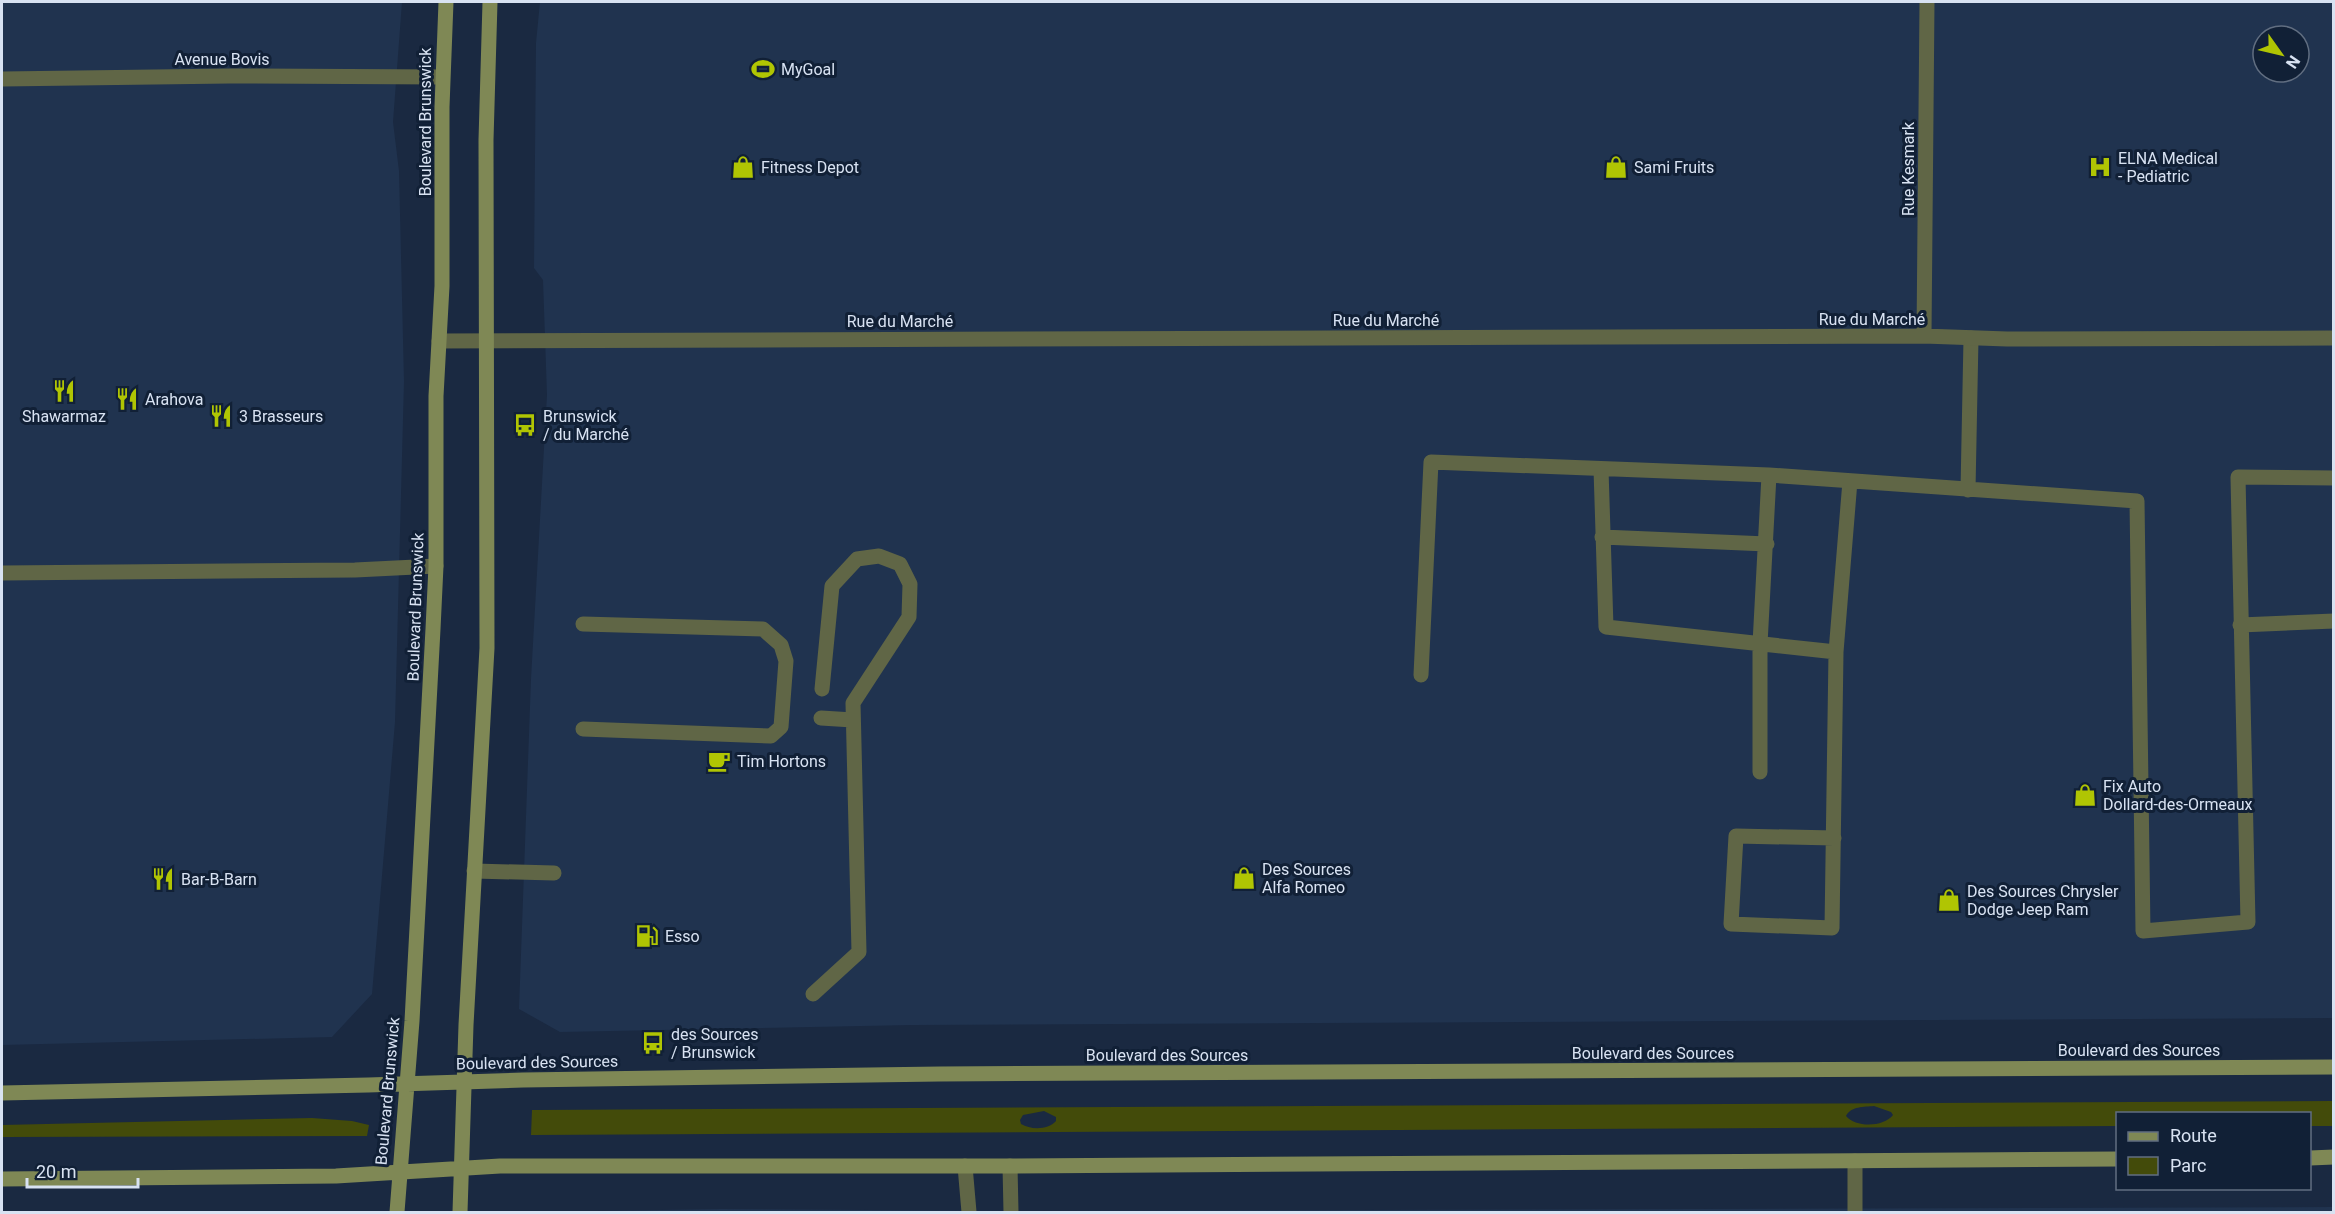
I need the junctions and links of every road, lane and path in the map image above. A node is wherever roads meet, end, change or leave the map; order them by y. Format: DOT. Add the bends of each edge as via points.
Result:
graph roads {
  1 [pos="446,2"];
  2 [pos="490,2"];
  3 [pos="1927,2"];
  4 [pos="442,77"];
  5 [pos="2,79"];
  6 [pos="1924,336"];
  7 [pos="1971,338"];
  8 [pos="2334,338"];
  9 [pos="439,341"];
  10 [pos="488,341"];
  11 [pos="1601,469"];
  12 [pos="1768,475"];
  13 [pos="2334,478"];
  14 [pos="1850,481"];
  15 [pos="1968,490"];
  16 [pos="1602,537"];
  17 [pos="1767,544"];
  18 [pos="436,566"];
  19 [pos="2,573"];
  20 [pos="2334,621"];
  21 [pos="583,624"];
  22 [pos="2240,625"];
  23 [pos="1760,644"];
  24 [pos="1836,652"];
  25 [pos="1421,675"];
  26 [pos="822,689"];
  27 [pos="821,718"];
  28 [pos="853,720"];
  29 [pos="583,729"];
  30 [pos="1760,772"];
  31 [pos="1834,838"];
  32 [pos="474,871"];
  33 [pos="554,873"];
  34 [pos="813,994"];
  35 [pos="2334,1067"];
  36 [pos="464,1081"];
  37 [pos="407,1084"];
  38 [pos="2,1093"];
  39 [pos="2334,1157"];
  40 [pos="2311,1158"];
  41 [pos="2116,1159"];
  42 [pos="1855,1161"];
  43 [pos="965,1166"];
  44 [pos="1010,1166"];
  45 [pos="461,1169"];
  46 [pos="399,1172"];
  47 [pos="2,1179"];
  48 [pos="397,1212"];
  49 [pos="460,1212"];
  50 [pos="969,1212"];
  51 [pos="1011,1212"];
  52 [pos="1855,1212"];
  1 -- 4 [label="main road, Boulevard Brunswick"];
  2 -- 10 [label="main road" via="486,140"];
  3 -- 6 [label="street, Rue Kesmark"];
  4 -- 5 [label="street, Avenue Bovis"];
  4 -- 9 [label="main road, Boulevard Brunswick"];
  6 -- 7 [label="street, Rue du Marché"];
  6 -- 10 [label="street, Rue du Marché"];
  7 -- 8 [label="street, Rue du Marché"];
  7 -- 15 [label="street"];
  9 -- 10 [label="street, Rue du Marché"];
  9 -- 18 [label="main road, Boulevard Brunswick"];
  10 -- 32 [label="main road" via="487,648"];
  11 -- 12 [label="street"];
  11 -- 16 [label="street"];
  11 -- 25 [label="street" via="1431,462"];
  12 -- 14 [label="street"];
  12 -- 17 [label="street"];
  13 -- 22 [label="street" via="2238,477"];
  14 -- 15 [label="street"];
  14 -- 24 [label="street"];
  15 -- 22 [label="street" via="2137,501 2144,932 2248,922"];
  16 -- 17 [label="street"];
  16 -- 23 [label="street" via="1606,627"];
  17 -- 23 [label="street"];
  18 -- 19 [label="street"];
  18 -- 37 [label="main road, Boulevard Brunswick"];
  20 -- 22 [label="street"];
  21 -- 29 [label="street" via="763,629 781,645 786,661 781,727 771,736"];
  23 -- 24 [label="street"];
  23 -- 30 [label="street"];
  24 -- 31 [label="street"];
  26 -- 28 [label="street" via="832,586 857,559 879,556 900,564 910,584 909,617 853,703"];
  27 -- 28 [label="street"];
  28 -- 34 [label="street" via="859,952"];
  31 -- 31 [label="street" via="1834,928 1731,924 1736,836"];
  32 -- 33 [label="street"];
  32 -- 36 [label="main road"];
  35 -- 36 [label="main road, Boulevard des Sources" via="940,1074"];
  36 -- 37 [label="main road, Boulevard des Sources"];
  36 -- 45 [label="main road"];
  37 -- 38 [label="main road, Boulevard des Sources"];
  37 -- 46 [label="main road, Boulevard Brunswick"];
  39 -- 40 [label="main road"];
  41 -- 42 [label="main road"];
  42 -- 44 [label="main road"];
  42 -- 52 [label="street"];
  43 -- 44 [label="main road"];
  43 -- 45 [label="main road"];
  43 -- 50 [label="street"];
  44 -- 51 [label="street"];
  45 -- 46 [label="main road"];
  45 -- 49 [label="main road"];
  46 -- 47 [label="main road"];
  46 -- 48 [label="main road, Boulevard Brunswick"];
}
